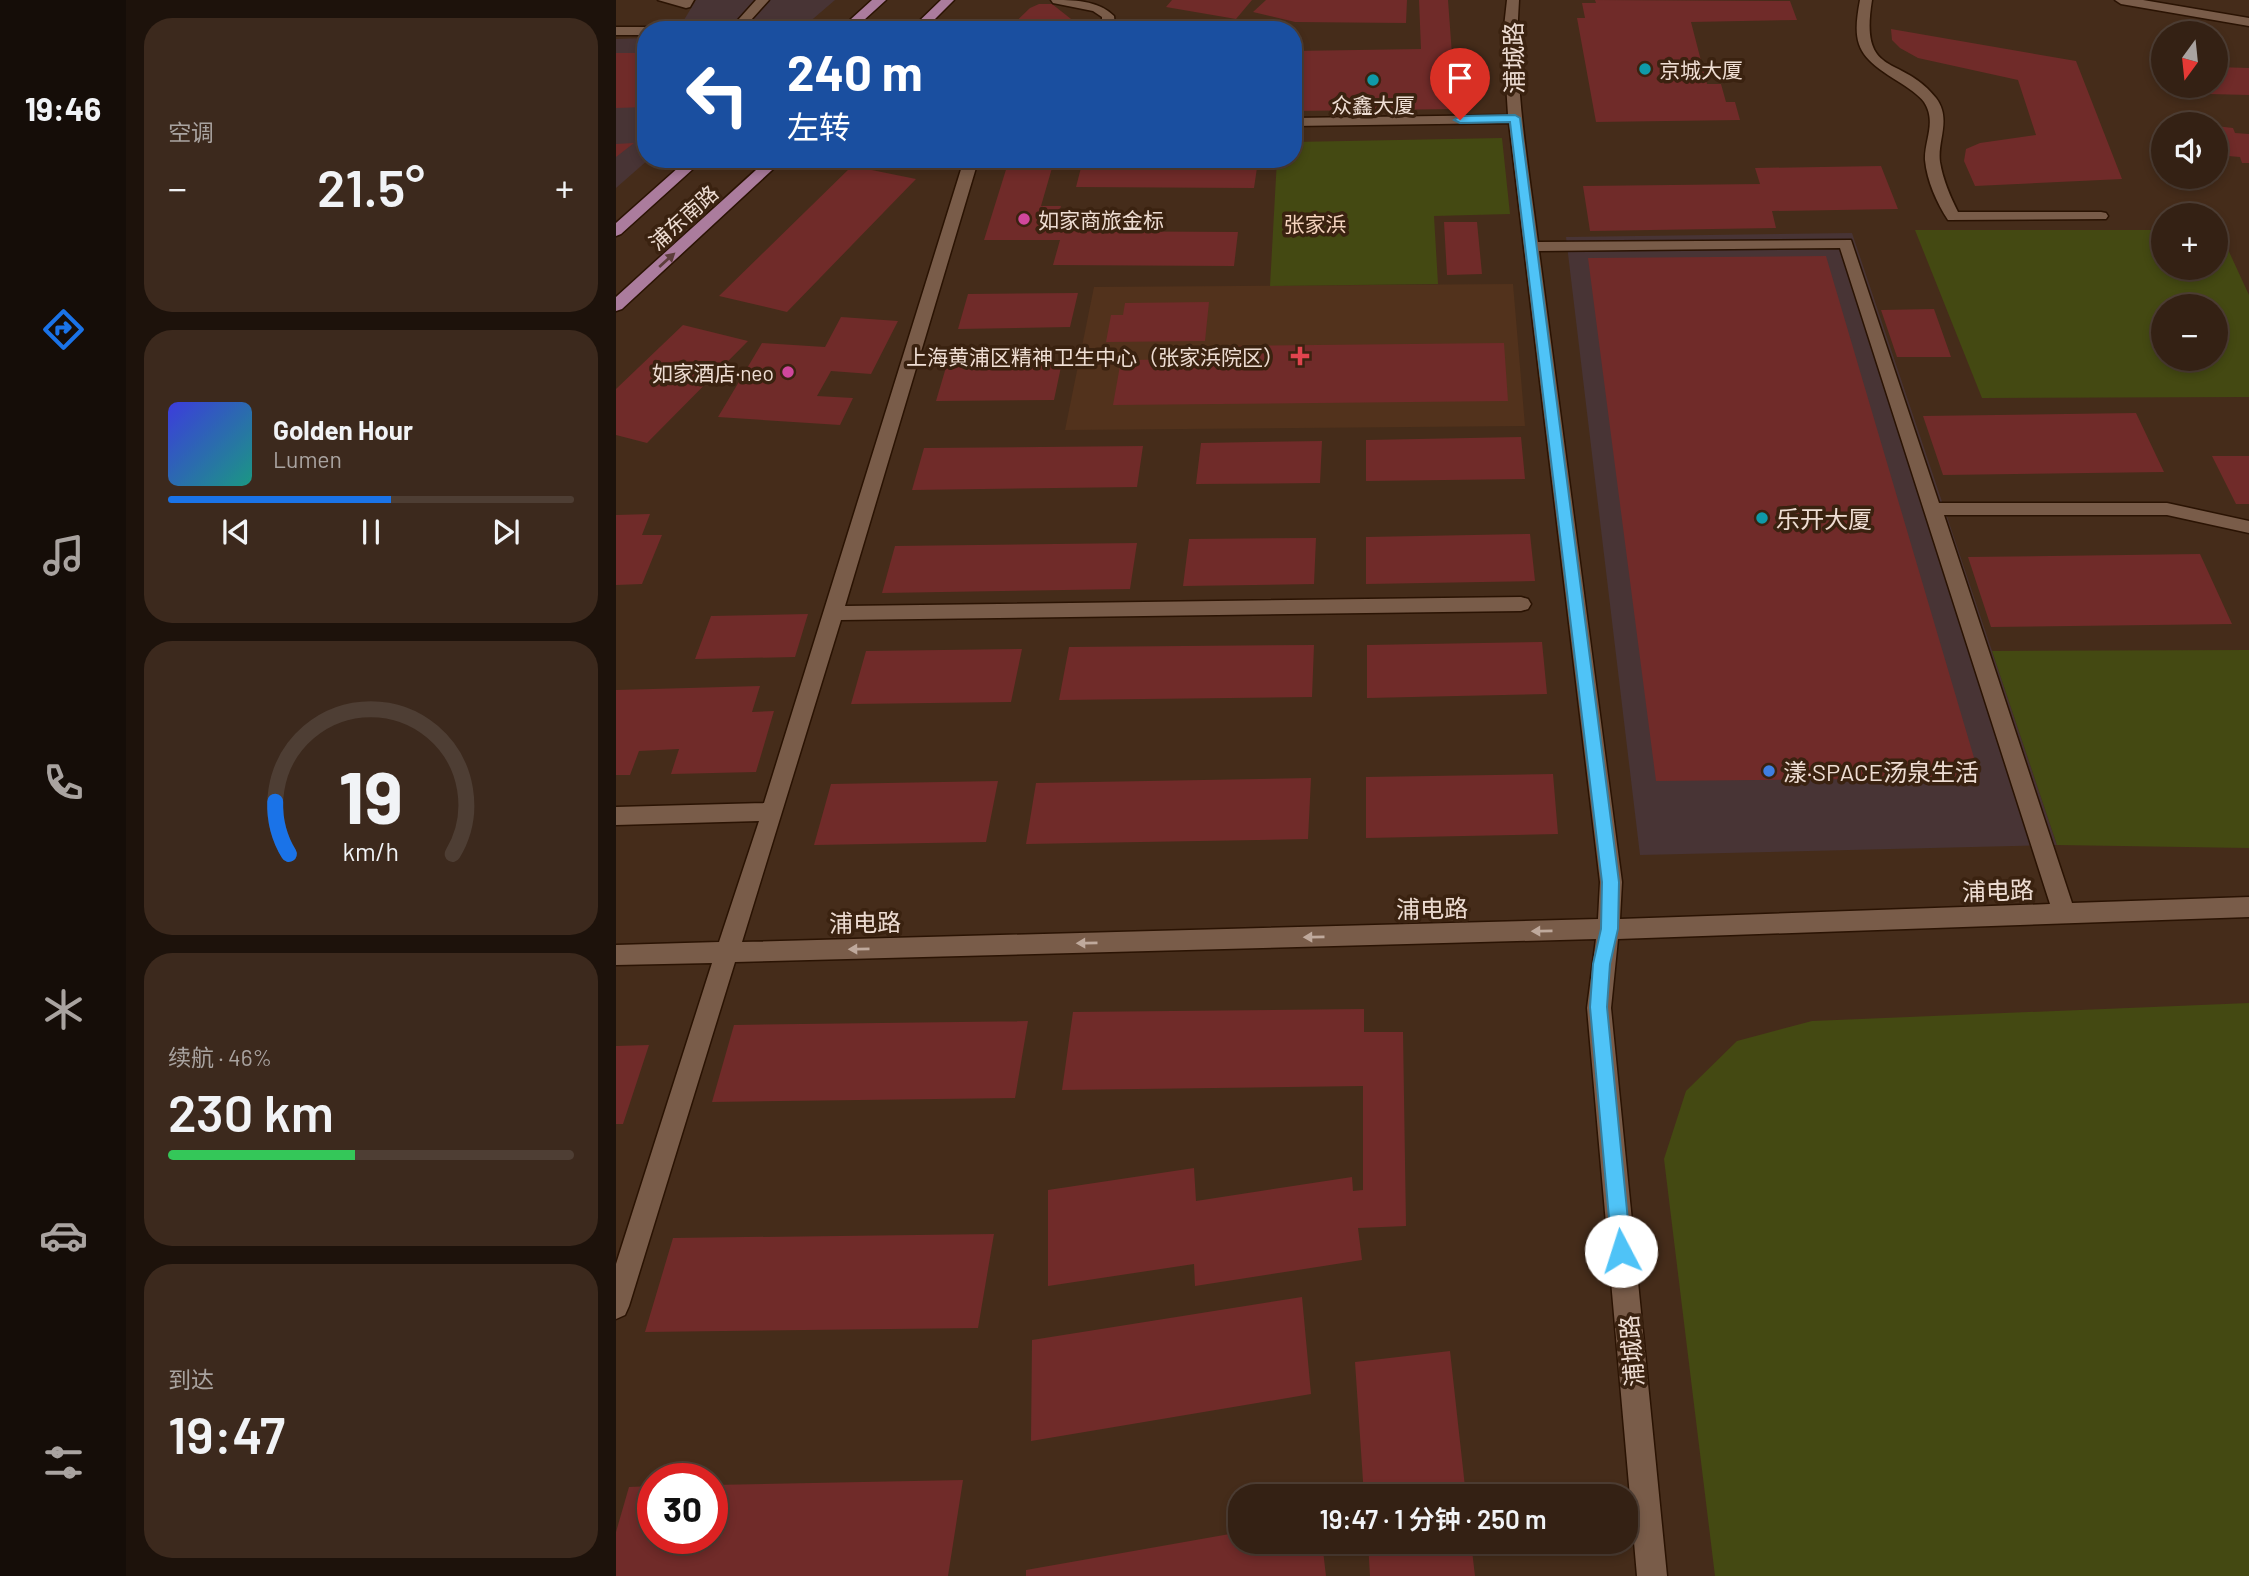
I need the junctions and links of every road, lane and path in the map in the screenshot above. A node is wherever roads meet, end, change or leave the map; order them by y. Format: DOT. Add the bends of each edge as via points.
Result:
graph roads {
  1 [pos="664,0"];
  2 [pos="688,0"];
  3 [pos="763,0"];
  4 [pos="880,0"];
  5 [pos="948,0"];
  6 [pos="1057,0"];
  7 [pos="1513,0"];
  8 [pos="1866,0"];
  9 [pos="2121,0"];
  10 [pos="743,21"];
  11 [pos="856,21"];
  12 [pos="926,21"];
  13 [pos="1108,21"];
  14 [pos="2249,22"];
  15 [pos="616,31"];
  16 [pos="637,31"];
  17 [pos="1515,118"];
  18 [pos="1302,122"];
  19 [pos="687,168"];
  20 [pos="767,168"];
  21 [pos="969,168"];
  22 [pos="2101,216"];
  23 [pos="616,232"];
  24 [pos="1531,247"];
  25 [pos="616,306"];
  26 [pos="1933,509"];
  27 [pos="2249,527"];
  28 [pos="1521,604"];
  29 [pos="833,613"];
  30 [pos="772,812"];
  31 [pos="616,817"];
  32 [pos="2249,907"];
  33 [pos="2064,914"];
  34 [pos="1610,929"];
  35 [pos="727,952"];
  36 [pos="616,955"];
  37 [pos="616,1306"];
  38 [pos="1652,1576"];
  1 -- 2 [label="street" via="686,4"];
  3 -- 10 [label="street"];
  4 -- 11 [label="main road"];
  5 -- 12 [label="main road"];
  6 -- 13 [label="street" via="1097,8"];
  7 -- 17 [label="street, 浦城路" via="1510,36"];
  8 -- 22 [label="street" via="1861,29 1864,47 1931,101 1938,127 1933,158 1937,183 1953,217"];
  9 -- 14 [label="street"];
  15 -- 16 [label="street"];
  17 -- 18 [label="street"];
  17 -- 24 [label="street, 浦城路"];
  19 -- 23 [label="main road, 浦东南路"];
  25 -- 20 [label="main road, 浦东南路, one-way"];
  21 -- 29 [label="street"];
  24 -- 26 [label="street" via="1846,243"];
  24 -- 34 [label="street, 浦城路" via="1611,882"];
  26 -- 27 [label="street" via="2167,509"];
  26 -- 33 [label="street"];
  28 -- 29 [label="street"];
  29 -- 30 [label="street"];
  30 -- 31 [label="street"];
  30 -- 35 [label="street"];
  32 -- 33 [label="street, 浦电路"];
  33 -- 34 [label="street, 浦电路"];
  34 -- 35 [label="street, 浦电路, one-way"];
  34 -- 38 [label="street, 浦城路" via="1601,964 1599,1007"];
  35 -- 36 [label="street, 浦电路"];
  35 -- 37 [label="street"];
}
